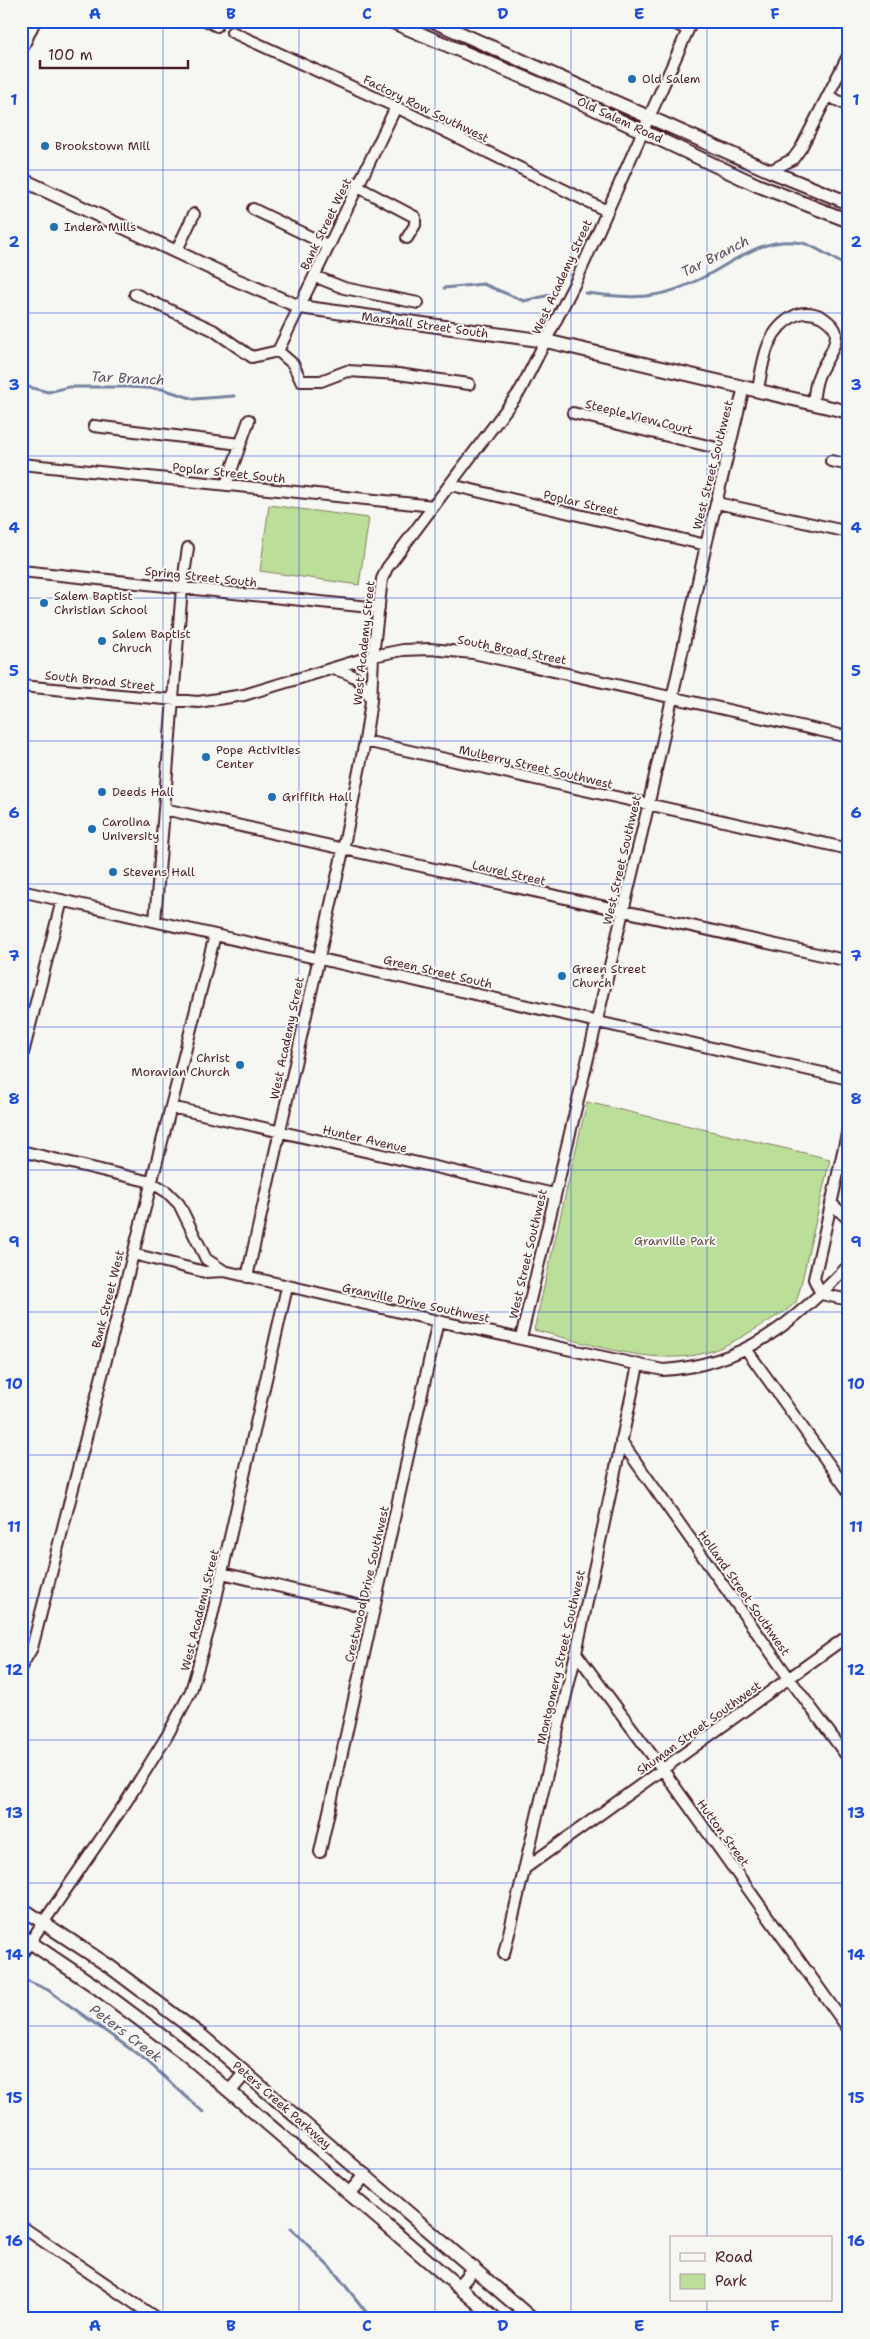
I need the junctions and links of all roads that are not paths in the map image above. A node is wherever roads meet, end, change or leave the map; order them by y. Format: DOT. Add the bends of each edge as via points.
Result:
graph roads {
  1 [pos="35,21"];
  2 [pos="207,21"];
  3 [pos="390,21"];
  4 [pos="433,21"];
  5 [pos="670,21"];
  6 [pos="690,25"];
  7 [pos="217,26"];
  8 [pos="232,32"];
  9 [pos="22,48"];
  10 [pos="849,54"];
  11 [pos="828,96"];
  12 [pos="849,106"];
  13 [pos="396,107"];
  14 [pos="650,116"];
  15 [pos="644,131"];
  16 [pos="770,171"];
  17 [pos="21,179"];
  18 [pos="358,187"];
  19 [pos="849,203"];
  20 [pos="253,209"];
  21 [pos="607,211"];
  22 [pos="194,214"];
  23 [pos="849,221"];
  24 [pos="407,238"];
  25 [pos="329,246"];
  26 [pos="176,252"];
  27 [pos="314,276"];
  28 [pos="135,294"];
  29 [pos="418,303"];
  30 [pos="300,306"];
  31 [pos="546,341"];
  32 [pos="278,351"];
  33 [pos="469,384"];
  34 [pos="744,387"];
  35 [pos="758,390"];
  36 [pos="813,403"];
  37 [pos="849,412"];
  38 [pos="573,413"];
  39 [pos="249,420"];
  40 [pos="94,426"];
  41 [pos="240,444"];
  42 [pos="729,451"];
  43 [pos="831,461"];
  44 [pos="21,464"];
  45 [pos="849,465"];
  46 [pos="226,485"];
  47 [pos="451,485"];
  48 [pos="717,503"];
  49 [pos="434,506"];
  50 [pos="849,532"];
  51 [pos="706,545"];
  52 [pos="188,548"];
  53 [pos="21,571"];
  54 [pos="182,588"];
  55 [pos="379,608"];
  56 [pos="373,656"];
  57 [pos="332,669"];
  58 [pos="21,686"];
  59 [pos="671,697"];
  60 [pos="172,701"];
  61 [pos="371,701"];
  62 [pos="849,737"];
  63 [pos="365,741"];
  64 [pos="648,805"];
  65 [pos="164,809"];
  66 [pos="343,848"];
  67 [pos="849,849"];
  68 [pos="21,890"];
  69 [pos="62,900"];
  70 [pos="622,911"];
  71 [pos="155,921"];
  72 [pos="215,935"];
  73 [pos="318,958"];
  74 [pos="849,961"];
  75 [pos="596,1021"];
  76 [pos="21,1061"];
  77 [pos="849,1079"];
  78 [pos="171,1107"];
  79 [pos="849,1125"];
  80 [pos="279,1133"];
  81 [pos="21,1151"];
  82 [pos="152,1182"];
  83 [pos="554,1194"];
  84 [pos="831,1203"];
  85 [pos="849,1220"];
  86 [pos="133,1254"];
  87 [pos="849,1265"];
  88 [pos="224,1270"];
  89 [pos="247,1277"];
  90 [pos="287,1287"];
  91 [pos="821,1294"];
  92 [pos="849,1300"];
  93 [pos="438,1321"];
  94 [pos="521,1338"];
  95 [pos="746,1349"];
  96 [pos="638,1365"];
  97 [pos="621,1441"];
  98 [pos="849,1492"];
  99 [pos="222,1573"];
  100 [pos="374,1609"];
  101 [pos="849,1635"];
  102 [pos="576,1653"];
  103 [pos="21,1667"];
  104 [pos="789,1678"];
  105 [pos="849,1759"];
  106 [pos="663,1770"];
  107 [pos="320,1852"];
  108 [pos="524,1869"];
  109 [pos="21,1908"];
  110 [pos="43,1922"];
  111 [pos="26,1939"];
  112 [pos="504,1954"];
  113 [pos="21,1955"];
  114 [pos="849,2030"];
  115 [pos="245,2073"];
  116 [pos="230,2091"];
  117 [pos="364,2175"];
  118 [pos="349,2194"];
  119 [pos="21,2226"];
  120 [pos="474,2268"];
  121 [pos="458,2287"];
  122 [pos="156,2318"];
  123 [pos="495,2318"];
  124 [pos="531,2318"];
  1 -- 9 [label="street"];
  2 -- 7 [label="street"];
  3 -- 15 [label="main road, Old Salem Road"];
  4 -- 14 [label="main road, Old Salem Road"];
  5 -- 6 [label="street"];
  6 -- 14 [label="street, West Academy Street"];
  8 -- 13 [label="street, Factory Row Southwest"];
  10 -- 11 [label="street"];
  11 -- 12 [label="street"];
  11 -- 16 [label="street" via="793,159"];
  13 -- 18 [label="street, Bank Street West"];
  13 -- 21 [label="street, Factory Row Southwest"];
  14 -- 15 [label="street, West Academy Street"];
  14 -- 16 [label="main road, Old Salem Road"];
  15 -- 21 [label="street, West Academy Street"];
  15 -- 23 [label="main road, Old Salem Road" via="757,185"];
  16 -- 19 [label="main road, Old Salem Road"];
  17 -- 26 [label="main road, Marshall Street South"];
  18 -- 24 [label="street" via="415,217 416,225"];
  18 -- 25 [label="street, Bank Street West"];
  20 -- 25 [label="street"];
  21 -- 31 [label="street, West Academy Street"];
  22 -- 26 [label="street"];
  25 -- 27 [label="street, Bank Street West"];
  26 -- 30 [label="main road, Marshall Street South"];
  27 -- 29 [label="street" via="344,288"];
  27 -- 30 [label="street, Bank Street West"];
  28 -- 32 [label="street" via="213,330 252,357"];
  30 -- 31 [label="main road, Marshall Street South"];
  30 -- 32 [label="street, Bank Street West"];
  31 -- 34 [label="main road, Marshall Street South"];
  31 -- 47 [label="street, West Academy Street" via="520,391"];
  32 -- 33 [label="street" via="294,364 301,381 321,381 347,372 364,372"];
  34 -- 35 [label="main road, Marshall Street South"];
  34 -- 42 [label="street, West Street Southwest"];
  35 -- 36 [label="main road, Marshall Street South"];
  35 -- 36 [label="street" via="767,345 774,333 784,321 811,313 826,320 836,335 818,377"];
  36 -- 37 [label="main road, Marshall Street South"];
  38 -- 42 [label="street, Steeple View Court"];
  39 -- 41 [label="street"];
  40 -- 41 [label="street"];
  41 -- 46 [label="street"];
  42 -- 48 [label="street, West Street Southwest"];
  43 -- 45 [label="street"];
  44 -- 46 [label="street, Poplar Street South"];
  46 -- 49 [label="street, Poplar Street South"];
  47 -- 49 [label="street, West Academy Street"];
  47 -- 51 [label="street, Poplar Street"];
  48 -- 50 [label="street"];
  48 -- 51 [label="street, West Street Southwest"];
  49 -- 55 [label="street, West Academy Street" via="387,568 382,579"];
  51 -- 59 [label="street, West Street Southwest"];
  52 -- 54 [label="street"];
  53 -- 54 [label="street, Spring Street South"];
  54 -- 55 [label="street, Spring Street South"];
  54 -- 60 [label="street"];
  55 -- 56 [label="street, West Academy Street"];
  56 -- 57 [label="street, South Broad Street"];
  56 -- 59 [label="street, South Broad Street" via="430,649 473,653"];
  56 -- 61 [label="street, West Academy Street"];
  57 -- 60 [label="street, South Broad Street" via="226,699"];
  57 -- 61 [label="street" via="355,676 365,686"];
  58 -- 60 [label="street, South Broad Street"];
  59 -- 62 [label="street, South Broad Street"];
  59 -- 64 [label="street, West Street Southwest"];
  60 -- 65 [label="street"];
  61 -- 63 [label="street, West Academy Street"];
  63 -- 64 [label="street, Mulberry Street Southwest"];
  63 -- 66 [label="street, West Academy Street"];
  64 -- 67 [label="street, Mulberry Street Southwest"];
  64 -- 70 [label="street, West Street Southwest"];
  65 -- 66 [label="street, Laurel Street"];
  65 -- 71 [label="street"];
  66 -- 70 [label="street, Laurel Street"];
  66 -- 73 [label="street, West Academy Street"];
  68 -- 69 [label="street, Green Street South"];
  69 -- 71 [label="street, Green Street South"];
  69 -- 76 [label="street"];
  70 -- 74 [label="street, Laurel Street"];
  70 -- 75 [label="street, West Street Southwest"];
  71 -- 72 [label="street, Green Street South"];
  72 -- 73 [label="street, Green Street South"];
  72 -- 78 [label="street, Bank Street West"];
  73 -- 75 [label="street, Green Street South"];
  73 -- 80 [label="street, West Academy Street"];
  75 -- 77 [label="street, Green Street South"];
  75 -- 83 [label="street, West Street Southwest"];
  78 -- 80 [label="street, Hunter Avenue"];
  78 -- 82 [label="street, Bank Street West"];
  79 -- 84 [label="street"];
  80 -- 83 [label="street, Hunter Avenue"];
  80 -- 89 [label="street, West Academy Street"];
  81 -- 82 [label="street, Granville Drive Southwest"];
  82 -- 86 [label="street, Bank Street West"];
  82 -- 88 [label="street, Granville Drive Southwest" via="180,1204 206,1259"];
  83 -- 94 [label="street, West Street Southwest"];
  84 -- 85 [label="street"];
  84 -- 91 [label="street" via="814,1279"];
  86 -- 88 [label="street, Granville Drive Southwest" via="205,1272"];
  86 -- 103 [label="street, Bank Street West" via="32,1648"];
  87 -- 91 [label="street, Granville Drive Southwest"];
  88 -- 89 [label="street, Granville Drive Southwest"];
  89 -- 90 [label="street, Granville Drive Southwest"];
  90 -- 93 [label="street, Granville Drive Southwest"];
  90 -- 99 [label="street, West Academy Street"];
  91 -- 92 [label="street"];
  91 -- 95 [label="street, Granville Drive Southwest" via="805,1310"];
  93 -- 94 [label="street, Granville Drive Southwest"];
  93 -- 100 [label="street, Crestwood Drive Southwest"];
  94 -- 96 [label="street, Granville Drive Southwest"];
  95 -- 96 [label="street, Granville Drive Southwest" via="721,1361 690,1368 663,1370"];
  95 -- 98 [label="street"];
  96 -- 97 [label="street, Montgomery Street Southwest"];
  97 -- 102 [label="street, Montgomery Street Southwest"];
  97 -- 104 [label="street, Holland Street Southwest"];
  99 -- 100 [label="street"];
  99 -- 110 [label="street, West Academy Street" via="198,1670 184,1706 126,1802"];
  100 -- 107 [label="street, Crestwood Drive Southwest"];
  101 -- 104 [label="street, Shuman Street Southwest"];
  102 -- 106 [label="street, Hutton Street"];
  102 -- 108 [label="street, Montgomery Street Southwest"];
  104 -- 105 [label="street, Holland Street Southwest"];
  104 -- 106 [label="street, Shuman Street Southwest"];
  106 -- 108 [label="street, Shuman Street Southwest"];
  106 -- 114 [label="street, Hutton Street"];
  108 -- 112 [label="street, Montgomery Street Southwest"];
  109 -- 110 [label="main road, Peters Creek Parkway"];
  110 -- 111 [label="street, West Academy Street"];
  110 -- 115 [label="main road, Peters Creek Parkway" via="152,1998"];
  111 -- 113 [label="street, West Academy Street"];
  111 -- 116 [label="main road, Peters Creek Parkway" via="124,2007"];
  115 -- 116 [label="main road"];
  115 -- 117 [label="main road, Peters Creek Parkway"];
  116 -- 118 [label="main road, Peters Creek Parkway"];
  117 -- 118 [label="main road"];
  117 -- 120 [label="main road, Peters Creek Parkway"];
  118 -- 121 [label="main road, Peters Creek Parkway"];
  119 -- 122 [label="street"];
  120 -- 121 [label="main road"];
  120 -- 124 [label="main road, Peters Creek Parkway"];
  121 -- 123 [label="main road, Peters Creek Parkway"];
}
